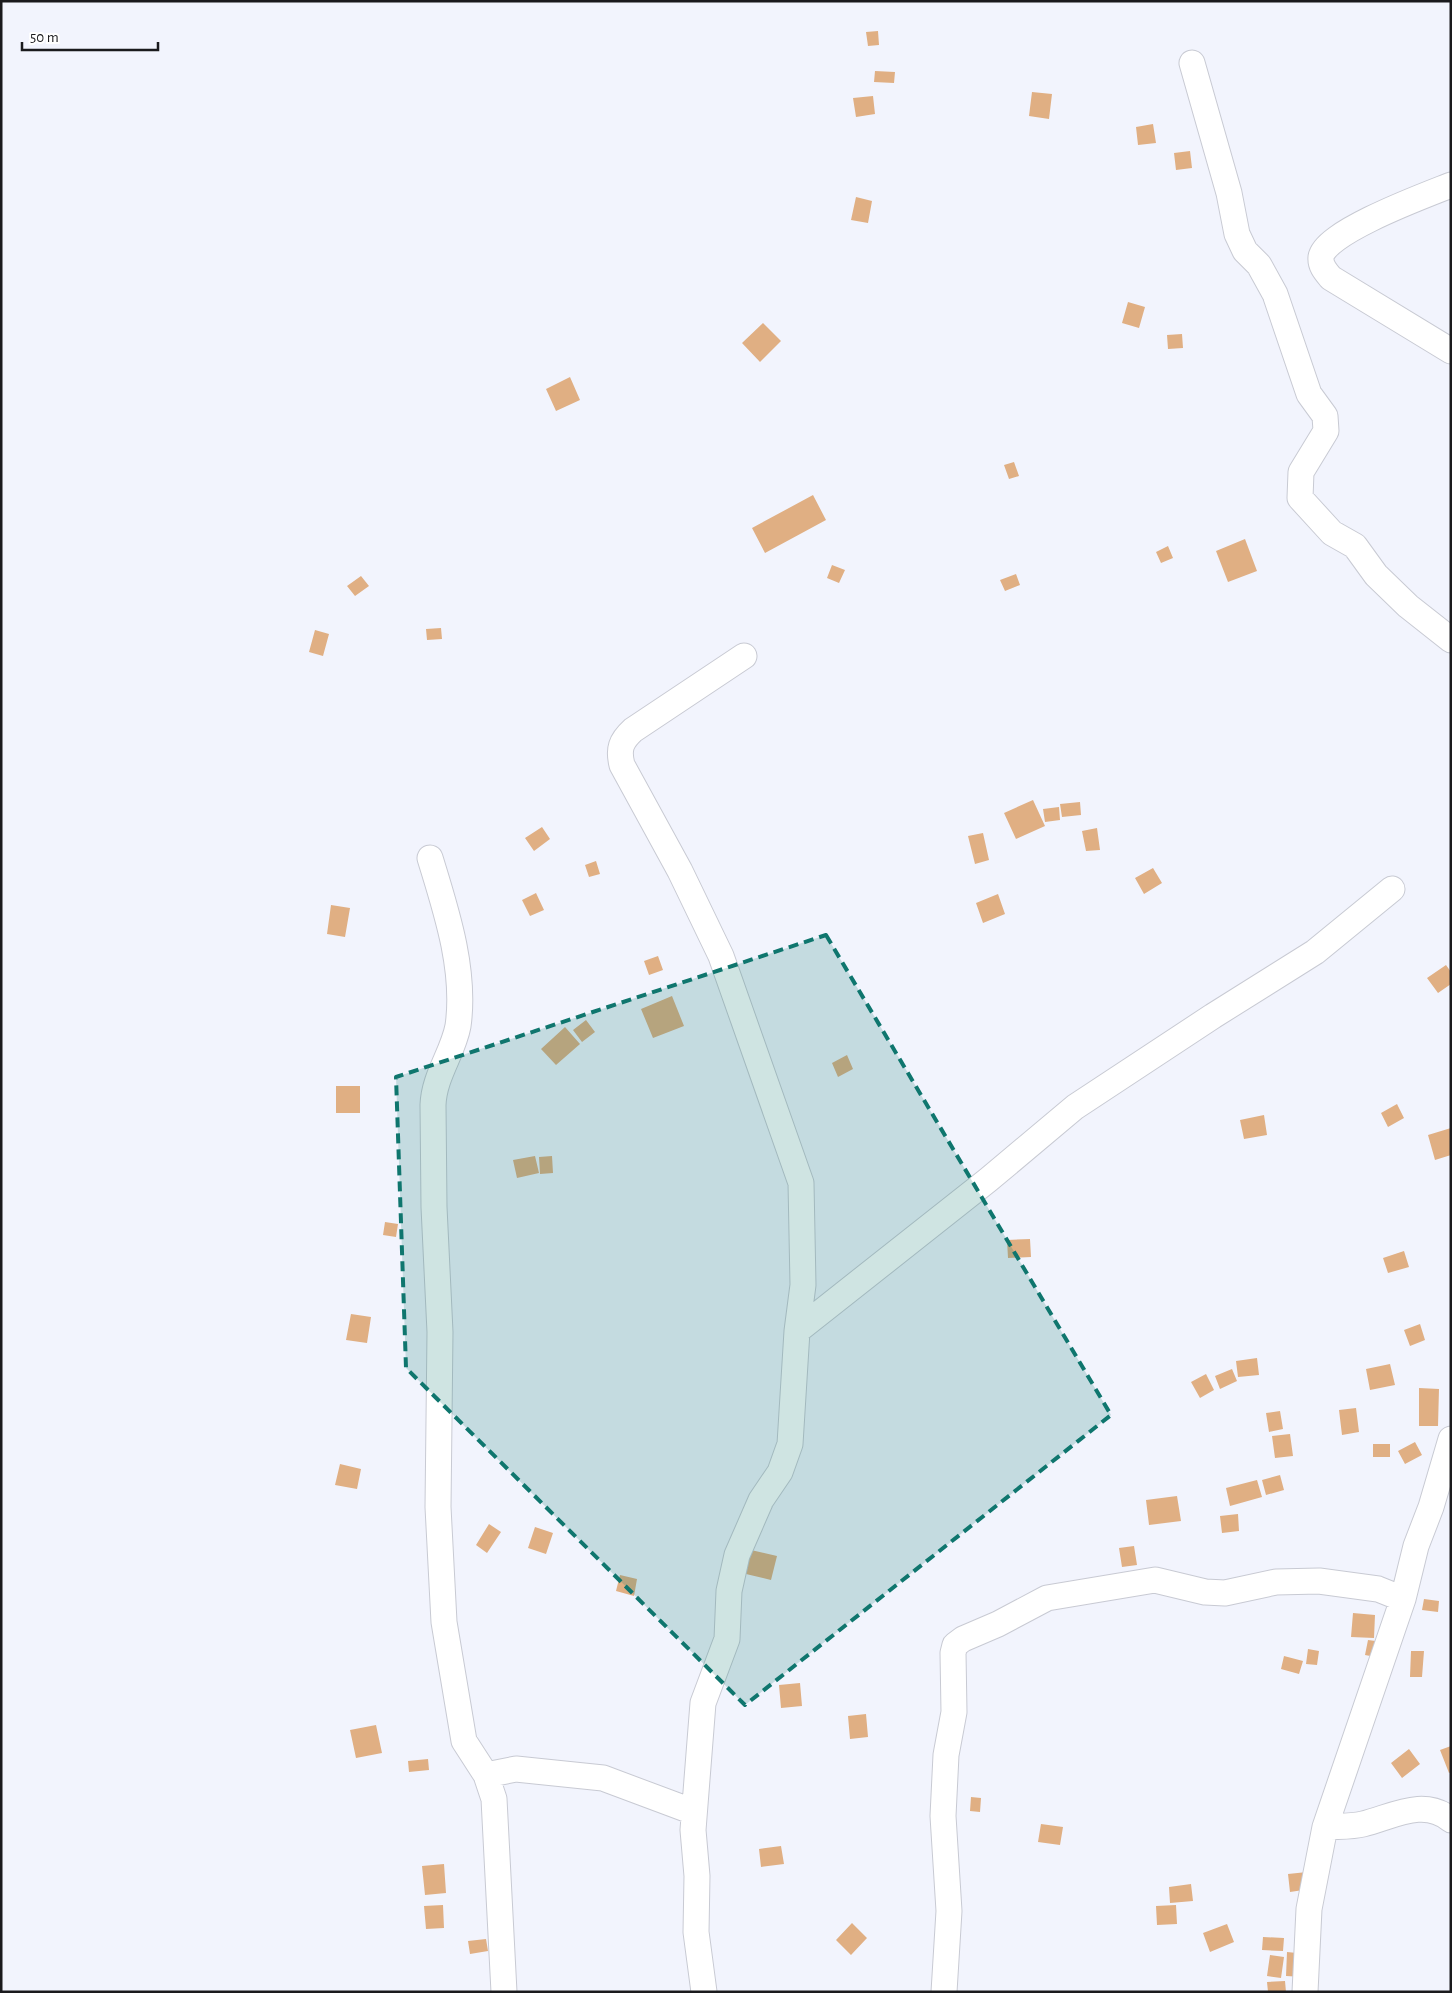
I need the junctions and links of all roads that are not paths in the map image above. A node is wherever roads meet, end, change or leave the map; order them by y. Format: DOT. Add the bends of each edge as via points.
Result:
graph roads {
  1 [pos="1192,63"];
  2 [pos="1451,185"];
  3 [pos="1451,351"];
  4 [pos="1451,640"];
  5 [pos="744,656"];
  6 [pos="430,858"];
  7 [pos="1392,889"];
  8 [pos="797,1331"];
  9 [pos="1451,1439"];
  10 [pos="1403,1599"];
  11 [pos="486,1775"];
  12 [pos="694,1812"];
  13 [pos="1451,1820"];
  14 [pos="1325,1827"];
  15 [pos="504,1992"];
  16 [pos="704,1992"];
  17 [pos="944,1992"];
  18 [pos="1305,1992"];
  1 -- 4 [label="street" via="1229,193 1237,234 1275,294 1309,394 1324,416 1326,431 1301,472 1300,498 1332,533 1355,546 1376,575 1408,606"];
  2 -- 3 [label="street" via="1364,222 1326,246 1321,258 1323,268 1331,278"];
  5 -- 8 [label="street" via="633,730 618,752 721,956 801,1183 804,1285"];
  6 -- 11 [label="street" via="451,924 458,982 458,1026 433,1091 440,1332 438,1507 444,1622 464,1741"];
  7 -- 8 [label="street" via="1315,952 1075,1107"];
  8 -- 12 [label="street" via="790,1444 780,1472 761,1500 737,1555 729,1591 726,1639 704,1703"];
  9 -- 10 [label="street" via="1416,1546"];
  10 -- 14 [label="street"];
  10 -- 17 [label="street" via="1378,1589 1319,1581 1276,1582 1225,1593 1205,1592 1155,1580 1048,1598 955,1645 954,1712 946,1755 943,1816 949,1911"];
  11 -- 12 [label="street" via="516,1769 603,1778"];
  11 -- 15 [label="street" via="494,1799"];
  12 -- 16 [label="street" via="696,1932"];
  13 -- 14 [label="street" via="1427,1809 1408,1810 1361,1825"];
  14 -- 18 [label="street" via="1309,1909"];
}
